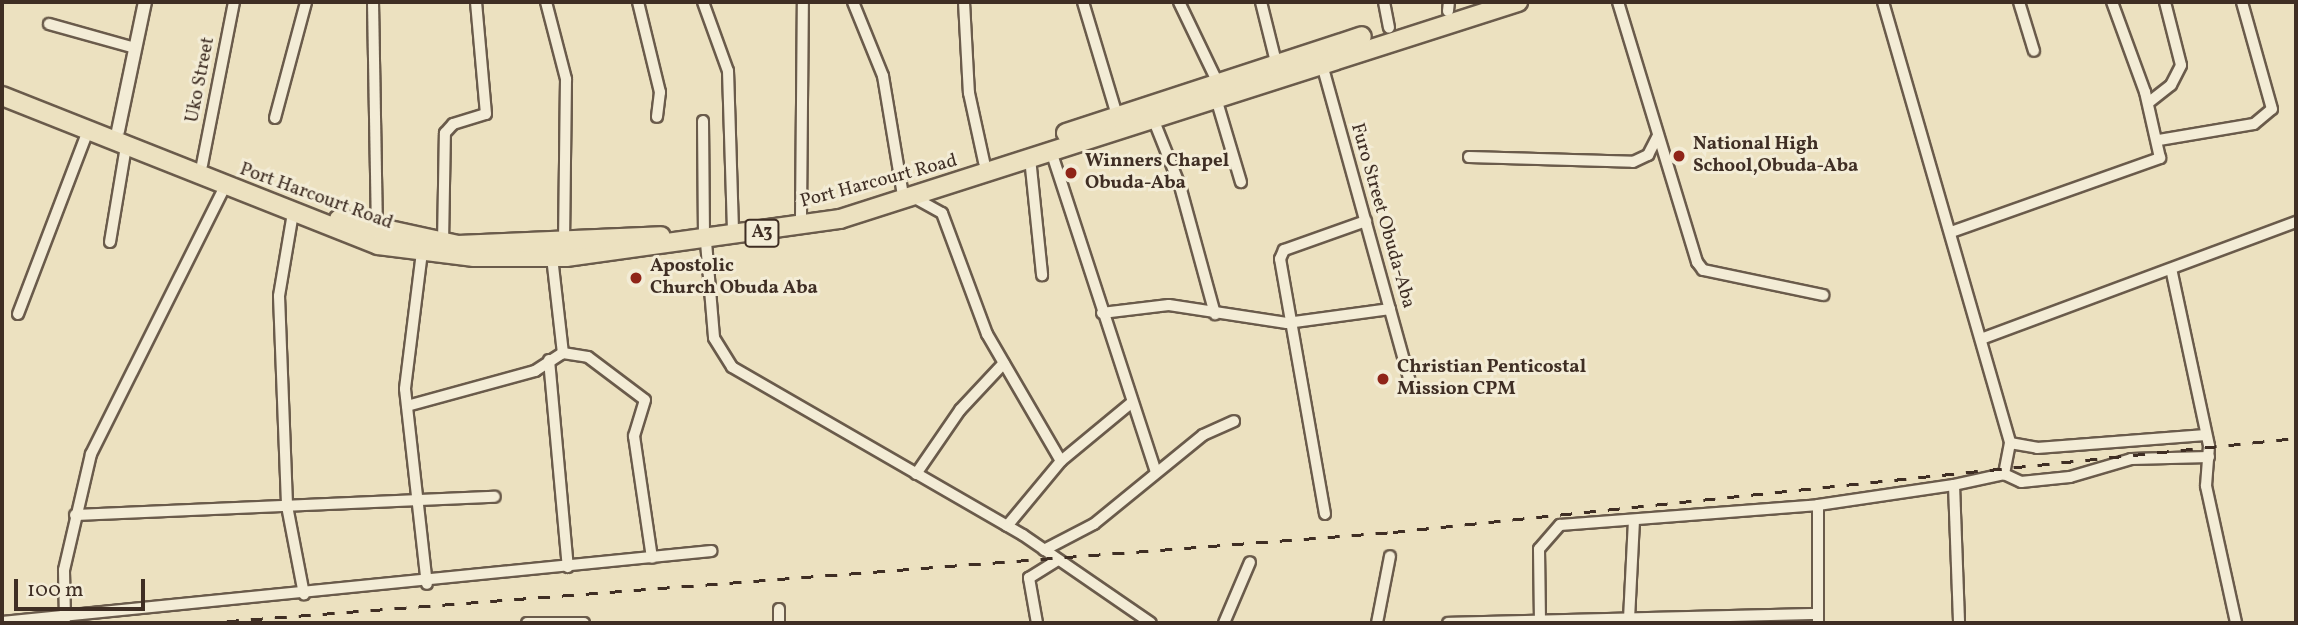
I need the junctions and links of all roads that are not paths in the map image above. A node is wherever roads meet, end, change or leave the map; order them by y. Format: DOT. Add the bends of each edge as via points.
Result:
graph roads {
  1 [pos="145,2"];
  2 [pos="234,2"];
  3 [pos="306,2"];
  4 [pos="373,2"];
  5 [pos="476,2"];
  6 [pos="547,2"];
  7 [pos="638,2"];
  8 [pos="803,2"];
  9 [pos="853,2"];
  10 [pos="964,2"];
  11 [pos="1083,2"];
  12 [pos="1179,2"];
  13 [pos="1261,2"];
  14 [pos="1384,2"];
  15 [pos="1480,2"];
  16 [pos="1518,2"];
  17 [pos="1618,2"];
  18 [pos="1883,2"];
  19 [pos="2019,2"];
  20 [pos="2112,2"];
  21 [pos="2165,2"];
  22 [pos="2242,2"];
  23 [pos="707,4"];
  24 [pos="1448,6"];
  25 [pos="49,24"];
  26 [pos="1389,28"];
  27 [pos="135,48"];
  28 [pos="2034,51"];
  29 [pos="1321,61"];
  30 [pos="1276,62"];
  31 [pos="1216,88"];
  32 [pos="2,97"];
  33 [pos="2148,103"];
  34 [pos="38,105"];
  35 [pos="1116,115"];
  36 [pos="1152,116"];
  37 [pos="657,117"];
  38 [pos="275,118"];
  39 [pos="703,121"];
  40 [pos="88,131"];
  41 [pos="1658,135"];
  42 [pos="122,138"];
  43 [pos="2159,140"];
  44 [pos="1051,151"];
  45 [pos="1030,158"];
  46 [pos="1469,158"];
  47 [pos="984,162"];
  48 [pos="202,165"];
  49 [pos="1241,182"];
  50 [pos="225,186"];
  51 [pos="907,194"];
  52 [pos="293,213"];
  53 [pos="801,216"];
  54 [pos="1366,221"];
  55 [pos="2296,222"];
  56 [pos="733,227"];
  57 [pos="764,228"];
  58 [pos="377,232"];
  59 [pos="1951,232"];
  60 [pos="705,237"];
  61 [pos="110,242"];
  62 [pos="443,243"];
  63 [pos="558,250"];
  64 [pos="422,252"];
  65 [pos="2172,273"];
  66 [pos="1042,275"];
  67 [pos="1823,295"];
  68 [pos="1390,309"];
  69 [pos="1102,313"];
  70 [pos="18,314"];
  71 [pos="1215,314"];
  72 [pos="1287,323"];
  73 [pos="1981,339"];
  74 [pos="563,353"];
  75 [pos="549,360"];
  76 [pos="1004,363"];
  77 [pos="1410,382"];
  78 [pos="1131,403"];
  79 [pos="407,406"];
  80 [pos="1234,421"];
  81 [pos="2206,435"];
  82 [pos="2010,443"];
  83 [pos="2209,457"];
  84 [pos="1061,461"];
  85 [pos="1156,472"];
  86 [pos="916,474"];
  87 [pos="2004,474"];
  88 [pos="1954,485"];
  89 [pos="495,497"];
  90 [pos="414,500"];
  91 [pos="1818,505"];
  92 [pos="287,506"];
  93 [pos="1325,514"];
  94 [pos="75,515"];
  95 [pos="1634,520"];
  96 [pos="1007,526"];
  97 [pos="1044,550"];
  98 [pos="711,551"];
  99 [pos="1390,556"];
  100 [pos="652,558"];
  101 [pos="1058,559"];
  102 [pos="1250,562"];
  103 [pos="568,567"];
  104 [pos="426,584"];
  105 [pos="304,594"];
  106 [pos="779,609"];
  107 [pos="65,619"];
  108 [pos="1629,619"];
  109 [pos="1817,619"];
  110 [pos="1541,621"];
  111 [pos="2,622"];
  112 [pos="527,623"];
  113 [pos="584,623"];
  114 [pos="779,623"];
  115 [pos="1037,623"];
  116 [pos="1151,623"];
  117 [pos="1224,623"];
  118 [pos="1377,623"];
  119 [pos="1448,623"];
  120 [pos="1958,623"];
  121 [pos="2236,623"];
  1 -- 27 [label="street"];
  2 -- 48 [label="street, Uko Street"];
  3 -- 38 [label="street"];
  4 -- 58 [label="street"];
  5 -- 62 [label="street" via="486,114 453,124 445,133"];
  6 -- 63 [label="street" via="566,79"];
  7 -- 37 [label="street" via="660,92"];
  8 -- 53 [label="street"];
  9 -- 51 [label="street" via="883,76"];
  10 -- 47 [label="street" via="969,93"];
  11 -- 35 [label="street"];
  12 -- 31 [label="street"];
  13 -- 30 [label="street"];
  14 -- 26 [label="street"];
  15 -- 24 [label="highway, Port Harcourt Road / A3"];
  16 -- 29 [label="highway, Port Harcourt Road / A3"];
  17 -- 41 [label="street"];
  18 -- 59 [label="street"];
  19 -- 28 [label="street"];
  20 -- 33 [label="street"];
  21 -- 33 [label="street" via="2181,65 2171,85"];
  22 -- 43 [label="street" via="2272,109 2254,124"];
  23 -- 56 [label="street" via="728,71"];
  24 -- 26 [label="highway, Port Harcourt Road / A3"];
  25 -- 27 [label="street"];
  26 -- 30 [label="highway, Port Harcourt Road / A3"];
  27 -- 42 [label="street"];
  29 -- 31 [label="highway, Port Harcourt Road / A3"];
  29 -- 54 [label="street, Furo Street Obuda-Aba"];
  30 -- 31 [label="highway, Port Harcourt Road / A3"];
  31 -- 35 [label="highway, Port Harcourt Road / A3"];
  31 -- 36 [label="highway, Port Harcourt Road / A3"];
  31 -- 49 [label="street"];
  32 -- 34 [label="highway, Port Harcourt Road / A3"];
  33 -- 43 [label="street"];
  34 -- 40 [label="highway, Port Harcourt Road / A3"];
  34 -- 42 [label="highway, Port Harcourt Road / A3"];
  35 -- 47 [label="highway, Port Harcourt Road / A3"];
  36 -- 44 [label="highway, Port Harcourt Road / A3"];
  36 -- 71 [label="street" via="1184,197"];
  39 -- 60 [label="street"];
  40 -- 42 [label="highway, Port Harcourt Road / A3"];
  40 -- 70 [label="street"];
  41 -- 46 [label="street" via="1648,155 1633,162"];
  41 -- 67 [label="street" via="1703,270"];
  42 -- 48 [label="highway, Port Harcourt Road / A3"];
  42 -- 50 [label="highway, Port Harcourt Road / A3"];
  42 -- 61 [label="street"];
  43 -- 59 [label="street" via="2162,154 2155,161"];
  44 -- 45 [label="highway, Port Harcourt Road / A3"];
  44 -- 69 [label="street"];
  45 -- 51 [label="highway, Port Harcourt Road / A3"];
  45 -- 66 [label="street"];
  47 -- 51 [label="highway, Port Harcourt Road / A3"];
  48 -- 58 [label="highway, Port Harcourt Road / A3"];
  50 -- 52 [label="highway, Port Harcourt Road / A3"];
  50 -- 94 [label="street" via="172,300 134,358 91,454"];
  51 -- 53 [label="highway, Port Harcourt Road / A3"];
  51 -- 57 [label="highway, Port Harcourt Road / A3"];
  51 -- 76 [label="street" via="942,213 962,278"];
  52 -- 64 [label="highway, Port Harcourt Road / A3" via="368,242"];
  52 -- 92 [label="street" via="279,296"];
  53 -- 57 [label="highway, Port Harcourt Road / A3"];
  54 -- 68 [label="street, Furo Street Obuda-Aba"];
  54 -- 72 [label="street" via="1281,253"];
  55 -- 65 [label="street"];
  56 -- 57 [label="highway, Port Harcourt Road / A3"];
  56 -- 60 [label="highway, Port Harcourt Road / A3"];
  57 -- 60 [label="highway, Port Harcourt Road / A3"];
  58 -- 62 [label="highway, Port Harcourt Road / A3"];
  59 -- 73 [label="street"];
  60 -- 63 [label="highway, Port Harcourt Road / A3"];
  60 -- 86 [label="street" via="714,338 732,367"];
  62 -- 63 [label="highway, Port Harcourt Road / A3"];
  63 -- 64 [label="highway, Port Harcourt Road / A3"];
  63 -- 74 [label="street"];
  64 -- 79 [label="street" via="406,353"];
  65 -- 73 [label="street"];
  65 -- 81 [label="street"];
  68 -- 72 [label="street"];
  68 -- 77 [label="street, Furo Street Obuda-Aba"];
  69 -- 71 [label="street" via="1168,305"];
  69 -- 78 [label="street"];
  71 -- 72 [label="street"];
  72 -- 93 [label="street" via="1296,337 1300,388"];
  73 -- 82 [label="street"];
  74 -- 75 [label="street"];
  74 -- 100 [label="street" via="588,357 643,394 634,436"];
  75 -- 79 [label="street" via="534,371"];
  75 -- 103 [label="street"];
  76 -- 84 [label="street"];
  76 -- 86 [label="street" via="960,410"];
  78 -- 84 [label="street"];
  78 -- 85 [label="street"];
  79 -- 90 [label="street"];
  80 -- 85 [label="street" via="1202,435"];
  81 -- 82 [label="street" via="2037,448"];
  81 -- 83 [label="street"];
  82 -- 87 [label="street"];
  83 -- 87 [label="street" via="2131,459 2070,477 2021,482"];
  83 -- 121 [label="street" via="2206,486"];
  84 -- 96 [label="street"];
  85 -- 97 [label="street" via="1094,524"];
  86 -- 96 [label="street"];
  87 -- 88 [label="street"];
  88 -- 91 [label="street"];
  88 -- 120 [label="street"];
  89 -- 90 [label="street"];
  90 -- 92 [label="street"];
  90 -- 104 [label="street"];
  91 -- 95 [label="street"];
  91 -- 109 [label="street"];
  92 -- 94 [label="street"];
  92 -- 105 [label="street"];
  94 -- 107 [label="street" via="64,570"];
  95 -- 108 [label="street"];
  95 -- 110 [label="street" via="1550,530 1539,549"];
  96 -- 97 [label="street"];
  97 -- 101 [label="street"];
  98 -- 100 [label="street"];
  99 -- 118 [label="street"];
  100 -- 103 [label="street"];
  101 -- 115 [label="street" via="1029,578"];
  101 -- 116 [label="street"];
  102 -- 117 [label="street"];
  103 -- 104 [label="street"];
  104 -- 105 [label="street"];
  105 -- 107 [label="street"];
  106 -- 114 [label="street"];
  107 -- 111 [label="street"];
  108 -- 109 [label="street"];
  108 -- 110 [label="street"];
  110 -- 119 [label="street"];
  112 -- 113 [label="street"];
}
